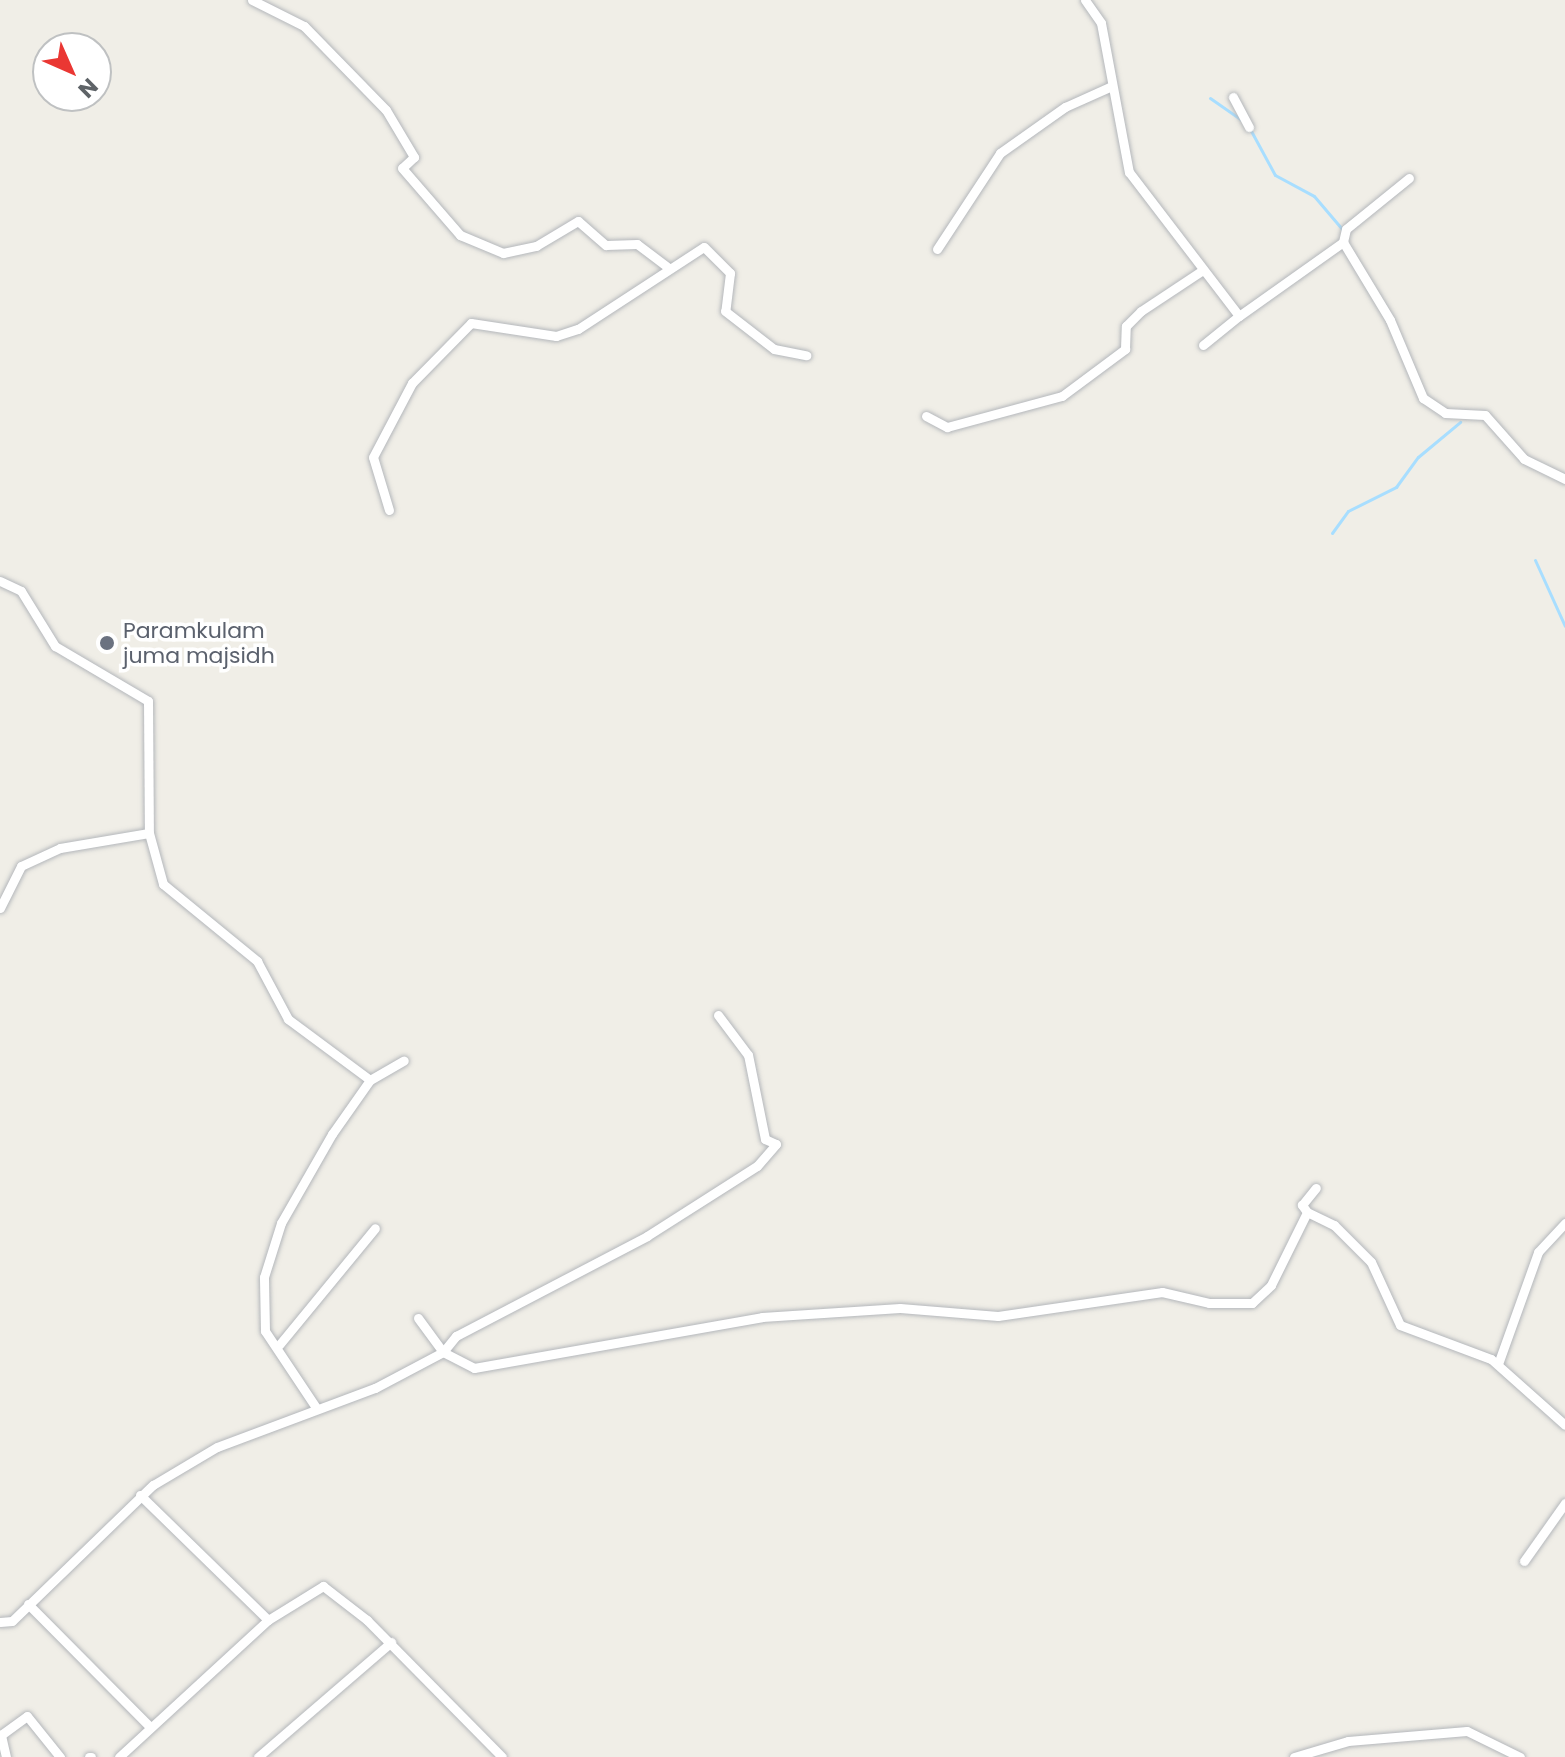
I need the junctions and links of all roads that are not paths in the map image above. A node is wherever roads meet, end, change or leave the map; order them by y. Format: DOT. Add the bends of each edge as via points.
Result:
graph roads {
  1 [pos="252,0"];
  2 [pos="1085,0"];
  3 [pos="1112,86"];
  4 [pos="1233,97"];
  5 [pos="1249,127"];
  6 [pos="1409,178"];
  7 [pos="1343,242"];
  8 [pos="937,249"];
  9 [pos="668,267"];
  10 [pos="1200,272"];
  11 [pos="1239,316"];
  12 [pos="1203,345"];
  13 [pos="806,355"];
  14 [pos="926,416"];
  15 [pos="1565,479"];
  16 [pos="389,510"];
  17 [pos="0,581"];
  18 [pos="149,833"];
  19 [pos="0,908"];
  20 [pos="718,1015"];
  21 [pos="404,1060"];
  22 [pos="370,1080"];
  23 [pos="1316,1188"];
  24 [pos="1307,1212"];
  25 [pos="1565,1223"];
  26 [pos="375,1228"];
  27 [pos="418,1318"];
  28 [pos="279,1345"];
  29 [pos="443,1352"];
  30 [pos="1498,1364"];
  31 [pos="317,1409"];
  32 [pos="1565,1425"];
  33 [pos="140,1495"];
  34 [pos="1565,1503"];
  35 [pos="1524,1561"];
  36 [pos="28,1604"];
  37 [pos="268,1620"];
  38 [pos="2,1623"];
  39 [pos="391,1642"];
  40 [pos="150,1727"];
  41 [pos="6,1757"];
  42 [pos="60,1757"];
  43 [pos="119,1757"];
  44 [pos="258,1757"];
  45 [pos="502,1757"];
  46 [pos="1294,1757"];
  47 [pos="1520,1757"];
  1 -- 9 [label="street" via="304,26 386,110 414,157 402,168 460,235 503,253 536,246 578,221 606,245 637,244"];
  2 -- 3 [label="street" via="1101,23"];
  3 -- 8 [label="street" via="1065,107 1000,153"];
  3 -- 10 [label="street" via="1129,172"];
  4 -- 5 [label="street"];
  6 -- 7 [label="street" via="1346,229"];
  7 -- 11 [label="street"];
  7 -- 15 [label="street" via="1390,320 1423,398 1445,413 1485,415 1524,459"];
  9 -- 13 [label="street" via="704,247 730,273 725,311 774,349"];
  9 -- 16 [label="street" via="616,311 556,336 471,323 412,383 373,457"];
  10 -- 11 [label="street"];
  10 -- 14 [label="street" via="1141,311 1126,326 1125,349 1062,396 947,427"];
  11 -- 12 [label="street"];
  17 -- 18 [label="street" via="21,591 55,646 148,701"];
  18 -- 19 [label="street" via="60,848 21,866"];
  18 -- 22 [label="street" via="163,884 257,961 288,1019"];
  20 -- 29 [label="street" via="748,1055 765,1139 776,1144 757,1166 647,1236 456,1336"];
  21 -- 22 [label="street"];
  22 -- 28 [label="street" via="273,1241 263,1294 265,1331"];
  23 -- 24 [label="street" via="1302,1205"];
  24 -- 29 [label="street" via="1271,1285 1252,1303 1209,1303 1162,1292 998,1316 900,1308 762,1317 474,1368"];
  24 -- 30 [label="street" via="1334,1225 1371,1262 1400,1325"];
  25 -- 30 [label="street" via="1538,1252"];
  26 -- 28 [label="street"];
  27 -- 29 [label="street"];
  28 -- 31 [label="street"];
  29 -- 31 [label="street"];
  30 -- 32 [label="street"];
  31 -- 33 [label="street" via="217,1447"];
  33 -- 36 [label="street"];
  33 -- 37 [label="street"];
  34 -- 35 [label="street"];
  36 -- 38 [label="street"];
  36 -- 40 [label="street"];
  37 -- 39 [label="street" via="323,1586"];
  37 -- 40 [label="street"];
  39 -- 44 [label="street"];
  39 -- 45 [label="street"];
  40 -- 43 [label="street"];
  41 -- 42 [label="street" via="1,1735 27,1716"];
  46 -- 47 [label="street" via="1348,1741 1467,1731"];
}
